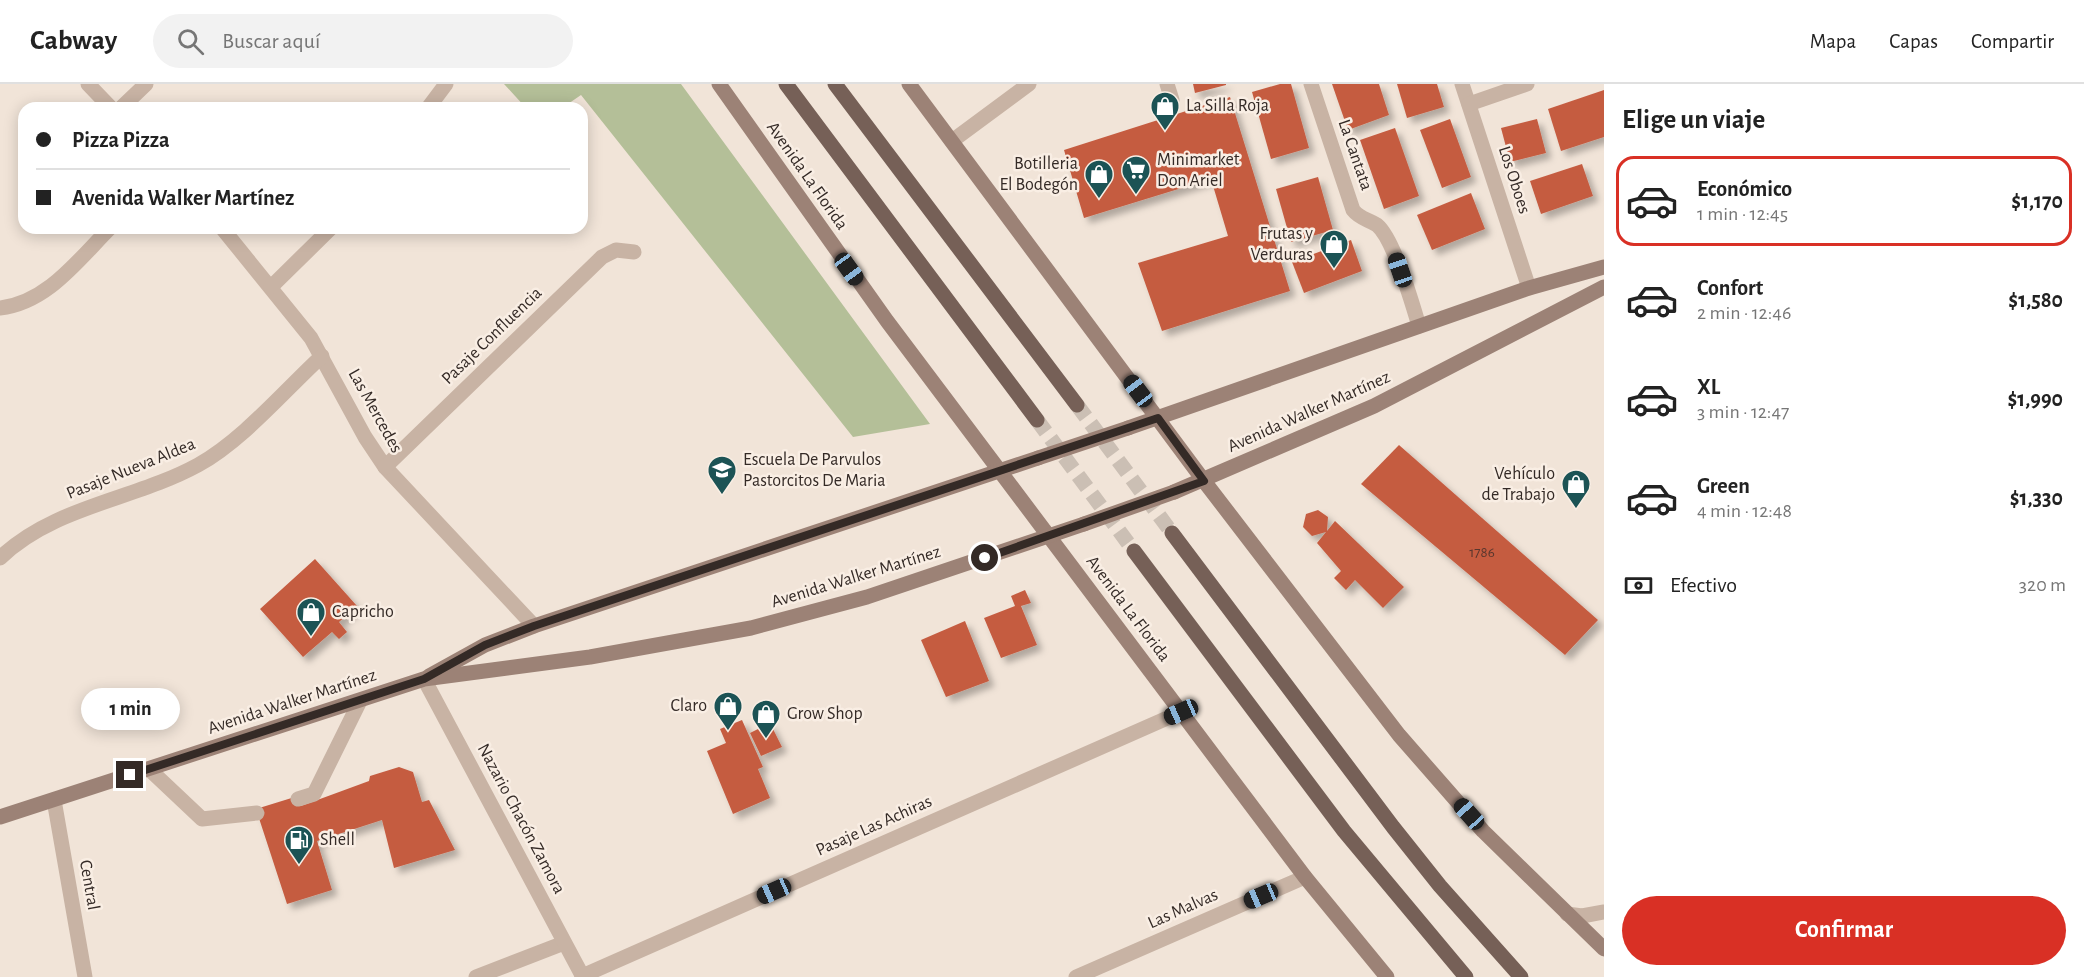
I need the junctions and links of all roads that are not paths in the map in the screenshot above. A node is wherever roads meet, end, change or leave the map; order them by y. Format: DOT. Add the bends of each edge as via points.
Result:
graph roads {
  1 [pos="88,84"];
  2 [pos="146,84"];
  3 [pos="446,84"];
  4 [pos="719,84"];
  5 [pos="786,84"];
  6 [pos="836,84"];
  7 [pos="909,84"];
  8 [pos="1029,84"];
  9 [pos="1167,84"];
  10 [pos="1311,84"];
  11 [pos="1462,84"];
  12 [pos="1527,84"];
  13 [pos="1172,100"];
  14 [pos="105,102"];
  15 [pos="127,102"];
  16 [pos="432,102"];
  17 [pos="1469,104"];
  18 [pos="952,141"];
  19 [pos="104,234"];
  20 [pos="227,234"];
  21 [pos="325,234"];
  22 [pos="634,252"];
  23 [pos="1604,267"];
  24 [pos="271,287"];
  25 [pos="1604,287"];
  26 [pos="1529,288"];
  27 [pos="0,308"];
  28 [pos="1419,326"];
  29 [pos="322,356"];
  30 [pos="1077,405"];
  31 [pos="1158,418"];
  32 [pos="1037,420"];
  33 [pos="385,467"];
  34 [pos="999,470"];
  35 [pos="1204,481"];
  36 [pos="1172,532"];
  37 [pos="1049,536"];
  38 [pos="1134,550"];
  39 [pos="0,558"];
  40 [pos="534,626"];
  41 [pos="424,679"];
  42 [pos="360,700"];
  43 [pos="1181,712"];
  44 [pos="149,769"];
  45 [pos="298,799"];
  46 [pos="54,800"];
  47 [pos="257,813"];
  48 [pos="0,817"];
  49 [pos="1305,877"];
  50 [pos="1604,912"];
  51 [pos="1568,914"];
  52 [pos="564,943"];
  53 [pos="1604,949"];
  54 [pos="582,976"];
  55 [pos="85,977"];
  56 [pos="476,977"];
  57 [pos="1076,977"];
  58 [pos="1387,977"];
  59 [pos="1466,977"];
  60 [pos="1521,977"];
  1 -- 14 [label="street"];
  2 -- 15 [label="street"];
  3 -- 16 [label="street"];
  4 -- 34 [label="main road, Avenida La Florida" via="836,252"];
  5 -- 32 [label="main road, Avenida La Florida"];
  6 -- 30 [label="main road"];
  7 -- 18 [label="main road"];
  8 -- 18 [label="street"];
  9 -- 13 [label="street"];
  10 -- 28 [label="street, La Cantata" via="1353,210 1360,219 1378,226 1394,253"];
  11 -- 17 [label="street, Los Oboes"];
  12 -- 17 [label="street"];
  17 -- 26 [label="street, Los Oboes"];
  18 -- 31 [label="main road"];
  19 -- 27 [label="street" via="40,296"];
  20 -- 24 [label="street, Las Mercedes"];
  21 -- 24 [label="street"];
  22 -- 33 [label="street, Pasaje Confluencia" via="616,250 602,257"];
  23 -- 26 [label="main road, Avenida Walker Martínez"];
  24 -- 29 [label="street, Las Mercedes"];
  25 -- 35 [label="main road, Avenida Walker Martínez" via="1374,406"];
  26 -- 28 [label="main road, Avenida Walker Martínez"];
  28 -- 31 [label="main road, Avenida Walker Martínez"];
  29 -- 33 [label="street, Las Mercedes"];
  29 -- 39 [label="street, Pasaje Nueva Aldea" via="228,445 199,465 38,528"];
  31 -- 34 [label="main road, Avenida Walker Martínez, bridge"];
  31 -- 35 [label="main road"];
  33 -- 40 [label="street, Las Mercedes"];
  34 -- 37 [label="main road, Avenida La Florida"];
  34 -- 40 [label="main road, Avenida Walker Martínez"];
  35 -- 37 [label="main road, Avenida Walker Martínez, bridge"];
  35 -- 51 [label="main road" via="1399,735 1484,831"];
  36 -- 60 [label="main road" via="1393,827"];
  37 -- 41 [label="main road, Avenida Walker Martínez" via="867,597 752,628 590,657"];
  37 -- 43 [label="main road, Avenida La Florida"];
  38 -- 59 [label="main road" via="1344,831"];
  40 -- 41 [label="main road, Avenida Walker Martínez" via="485,645"];
  41 -- 42 [label="main road, Avenida Walker Martínez"];
  41 -- 52 [label="street, Nazario Chacón Zamora"];
  42 -- 44 [label="main road, Avenida Walker Martínez"];
  42 -- 45 [label="street" via="314,794"];
  43 -- 49 [label="main road, Avenida La Florida"];
  43 -- 54 [label="street, Pasaje Las Achiras"];
  44 -- 46 [label="main road, Avenida Walker Martínez"];
  44 -- 47 [label="street" via="201,819"];
  46 -- 48 [label="main road, Avenida Walker Martínez"];
  46 -- 55 [label="street, Central"];
  49 -- 57 [label="street, Las Malvas"];
  49 -- 58 [label="main road, Avenida La Florida"];
  50 -- 51 [label="street"];
  51 -- 53 [label="main road"];
  52 -- 54 [label="street, Nazario Chacón Zamora"];
  52 -- 56 [label="street"];
}
